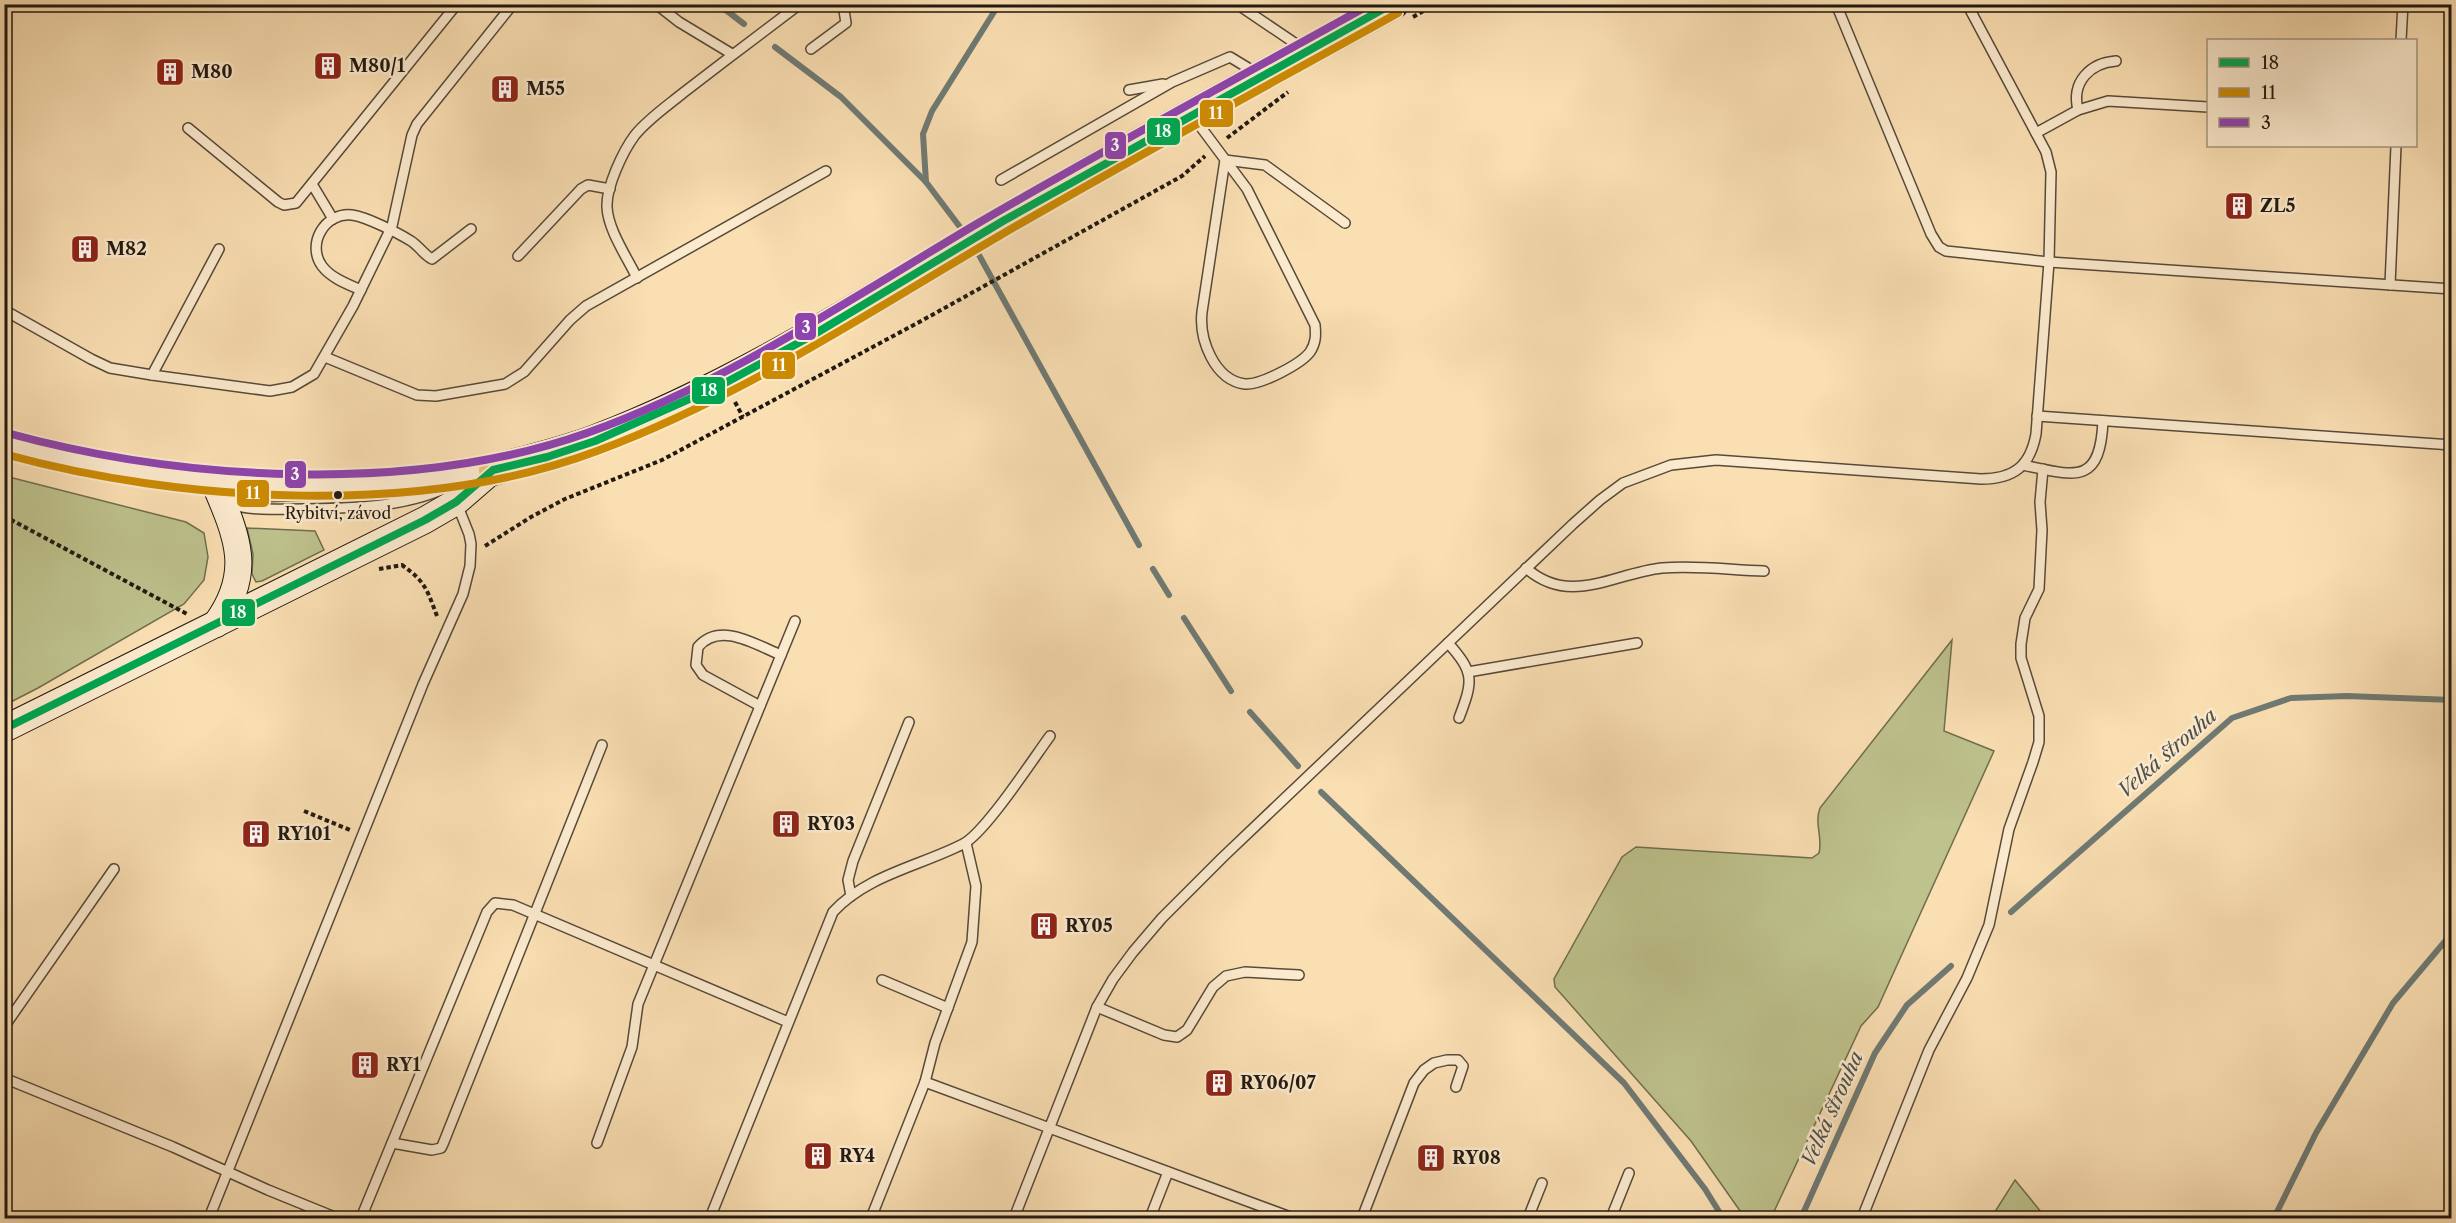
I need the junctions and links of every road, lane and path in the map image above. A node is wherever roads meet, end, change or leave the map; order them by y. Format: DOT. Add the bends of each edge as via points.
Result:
graph roads {
  1 [pos="457,4"];
  2 [pos="513,4"];
  3 [pos="656,4"];
  4 [pos="800,4"];
  5 [pos="843,4"];
  6 [pos="1237,4"];
  7 [pos="1393,4"];
  8 [pos="1836,4"];
  9 [pos="1967,4"];
  10 [pos="2403,4"];
  11 [pos="2401,39"];
  12 [pos="811,49"];
  13 [pos="1308,52"];
  14 [pos="732,54"];
  15 [pos="2116,61"];
  16 [pos="1262,77"];
  17 [pos="1172,82"];
  18 [pos="1129,90"];
  19 [pos="2207,106"];
  20 [pos="2078,110"];
  21 [pos="1192,116"];
  22 [pos="188,128"];
  23 [pos="2036,133"];
  24 [pos="2396,147"];
  25 [pos="1225,160"];
  26 [pos="826,171"];
  27 [pos="1001,180"];
  28 [pos="312,184"];
  29 [pos="609,189"];
  30 [pos="333,219"];
  31 [pos="1345,224"];
  32 [pos="471,229"];
  33 [pos="389,231"];
  34 [pos="219,249"];
  35 [pos="518,256"];
  36 [pos="2049,262"];
  37 [pos="1004,275"];
  38 [pos="637,278"];
  39 [pos="2390,285"];
  40 [pos="2451,289"];
  41 [pos="361,290"];
  42 [pos="4,310"];
  43 [pos="324,357"];
  44 [pos="152,375"];
  45 [pos="2037,416"];
  46 [pos="2103,421"];
  47 [pos="4,443"];
  48 [pos="2451,445"];
  49 [pos="2023,465"];
  50 [pos="2043,469"];
  51 [pos="493,470"];
  52 [pos="219,492"];
  53 [pos="456,502"];
  54 [pos="4,516"];
  55 [pos="471,554"];
  56 [pos="1526,568"];
  57 [pos="379,570"];
  58 [pos="1764,571"];
  59 [pos="795,621"];
  60 [pos="216,624"];
  61 [pos="446,634"];
  62 [pos="1448,643"];
  63 [pos="1637,643"];
  64 [pos="781,655"];
  65 [pos="1468,672"];
  66 [pos="760,706"];
  67 [pos="1459,718"];
  68 [pos="909,722"];
  69 [pos="4,729"];
  70 [pos="1050,736"];
  71 [pos="602,745"];
  72 [pos="304,811"];
  73 [pos="362,835"];
  74 [pos="966,843"];
  75 [pos="114,869"];
  76 [pos="851,896"];
  77 [pos="535,914"];
  78 [pos="654,965"];
  79 [pos="1299,975"];
  80 [pos="882,980"];
  81 [pos="1097,1007"];
  82 [pos="948,1008"];
  83 [pos="788,1022"];
  84 [pos="4,1027"];
  85 [pos="4,1078"];
  86 [pos="925,1082"];
  87 [pos="1456,1088"];
  88 [pos="1050,1129"];
  89 [pos="392,1143"];
  90 [pos="597,1143"];
  91 [pos="228,1170"];
  92 [pos="1168,1172"];
  93 [pos="1629,1173"];
  94 [pos="1542,1183"];
  95 [pos="209,1218"];
  96 [pos="337,1218"];
  97 [pos="361,1218"];
  98 [pos="710,1218"];
  99 [pos="872,1218"];
  100 [pos="1014,1218"];
  101 [pos="1150,1218"];
  102 [pos="1293,1218"];
  103 [pos="1362,1218"];
  104 [pos="1528,1218"];
  105 [pos="1611,1218"];
  106 [pos="1862,1218"];
  1 -- 28 [label="lane"];
  2 -- 33 [label="lane" via="417,124"];
  3 -- 14 [label="lane"];
  4 -- 14 [label="lane"];
  5 -- 12 [label="lane" via="846,23"];
  6 -- 13 [label="lane"];
  7 -- 13 [label="main road"];
  8 -- 36 [label="lane" via="1935,242 1954,253"];
  9 -- 23 [label="lane"];
  10 -- 11 [label="lane"];
  13 -- 16 [label="main road"];
  14 -- 29 [label="lane" via="636,134"];
  15 -- 20 [label="lane" via="2094,67 2082,78 2076,96"];
  16 -- 17 [label="lane" via="1230,57"];
  16 -- 21 [label="main road"];
  17 -- 18 [label="lane"];
  17 -- 27 [label="lane"];
  19 -- 20 [label="lane" via="2115,101"];
  20 -- 23 [label="lane"];
  21 -- 25 [label="lane"];
  21 -- 51 [label="main road" via="725,383 595,441"];
  22 -- 28 [label="lane" via="284,205 297,203"];
  23 -- 36 [label="lane" via="2051,172"];
  24 -- 39 [label="lane"];
  25 -- 25 [label="lane" via="1202,334 1222,372 1238,381 1253,383 1305,358 1315,343 1315,325 1255,202"];
  25 -- 31 [label="lane" via="1265,165"];
  26 -- 38 [label="lane"];
  28 -- 30 [label="lane"];
  29 -- 35 [label="lane" via="581,189"];
  29 -- 38 [label="lane" via="608,217"];
  30 -- 33 [label="lane" via="357,216"];
  30 -- 41 [label="lane" via="317,237 319,261 329,274"];
  32 -- 33 [label="lane" via="432,259 410,240"];
  33 -- 41 [label="lane"];
  34 -- 44 [label="lane"];
  36 -- 39 [label="lane"];
  36 -- 45 [label="lane"];
  37 -- 55 [label="path" via="662,460 545,509"];
  38 -- 43 [label="lane" via="578,313 524,372 505,384 436,396 417,395"];
  39 -- 40 [label="lane"];
  41 -- 43 [label="lane"];
  42 -- 44 [label="lane" via="110,368"];
  43 -- 44 [label="lane" via="314,374 282,390"];
  45 -- 46 [label="lane"];
  45 -- 49 [label="lane" via="2034,443"];
  46 -- 48 [label="lane"];
  46 -- 50 [label="lane" via="2102,447 2093,464 2076,473"];
  47 -- 52 [label="street"];
  49 -- 50 [label="lane"];
  49 -- 56 [label="lane" via="1996,479 1739,460 1671,465 1638,476 1609,492"];
  50 -- 106 [label="lane" via="2039,589 2025,618 2021,644 2021,658 2040,726 2034,762 2009,829 1989,925 1967,978 1929,1050"];
  51 -- 52 [label="street"];
  51 -- 53 [label="street"];
  52 -- 60 [label="street" via="234,529 239,561 234,593"];
  53 -- 55 [label="lane" via="470,534"];
  53 -- 60 [label="street"];
  54 -- 60 [label="path" via="187,614"];
  55 -- 61 [label="lane" via="463,594"];
  56 -- 58 [label="lane" via="1544,582 1566,586 1662,568"];
  56 -- 62 [label="lane"];
  57 -- 61 [label="path" via="402,565 416,574 424,583"];
  59 -- 64 [label="lane"];
  60 -- 69 [label="street"];
  61 -- 73 [label="lane"];
  62 -- 65 [label="lane"];
  62 -- 81 [label="lane" via="1162,918 1113,979"];
  63 -- 65 [label="lane"];
  64 -- 66 [label="lane"];
  64 -- 66 [label="lane" via="726,634 710,638 698,647 696,665 703,675"];
  65 -- 67 [label="lane" via="1468,691"];
  66 -- 78 [label="lane"];
  68 -- 76 [label="lane" via="853,861 848,880"];
  70 -- 74 [label="lane"];
  71 -- 77 [label="lane"];
  72 -- 73 [label="path"];
  73 -- 91 [label="lane"];
  74 -- 76 [label="lane" via="900,870"];
  74 -- 82 [label="lane" via="976,886 975,925"];
  75 -- 84 [label="lane"];
  76 -- 83 [label="lane" via="832,912"];
  77 -- 78 [label="lane"];
  77 -- 89 [label="lane" via="441,1148"];
  77 -- 89 [label="lane" via="507,903 495,903 489,908"];
  78 -- 83 [label="lane"];
  78 -- 90 [label="lane" via="636,1012 630,1055"];
  79 -- 81 [label="lane" via="1245,972 1226,976 1177,1037"];
  80 -- 82 [label="lane"];
  81 -- 88 [label="lane"];
  82 -- 86 [label="lane"];
  83 -- 98 [label="lane"];
  85 -- 91 [label="lane"];
  86 -- 88 [label="lane"];
  86 -- 99 [label="lane"];
  87 -- 103 [label="lane" via="1462,1066 1458,1060 1434,1064 1419,1076 1407,1097"];
  88 -- 92 [label="lane"];
  88 -- 100 [label="lane"];
  89 -- 97 [label="lane"];
  91 -- 95 [label="lane"];
  91 -- 96 [label="lane"];
  92 -- 101 [label="lane"];
  92 -- 102 [label="lane"];
  93 -- 105 [label="lane"];
  94 -- 104 [label="lane"];
}
